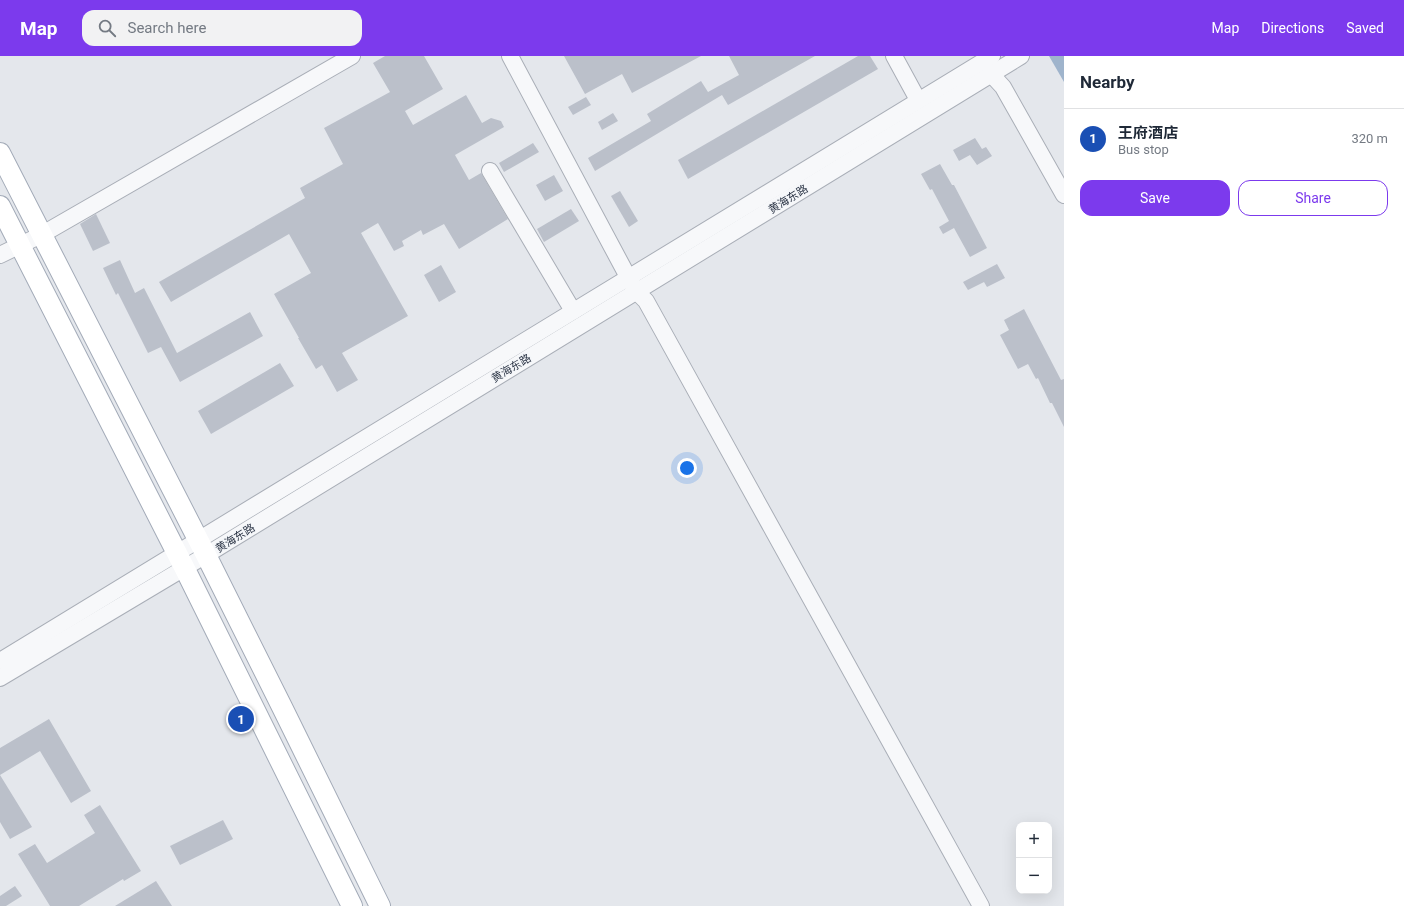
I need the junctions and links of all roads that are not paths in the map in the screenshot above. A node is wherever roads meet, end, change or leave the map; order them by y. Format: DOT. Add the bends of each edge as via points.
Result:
graph roads {
  1 [pos="352,56"];
  2 [pos="510,56"];
  3 [pos="894,56"];
  4 [pos="992,56"];
  5 [pos="1021,56"];
  6 [pos="992,74"];
  7 [pos="918,100"];
  8 [pos="0,153"];
  9 [pos="490,171"];
  10 [pos="1064,195"];
  11 [pos="0,206"];
  12 [pos="42,235"];
  13 [pos="20,244"];
  14 [pos="0,255"];
  15 [pos="628,277"];
  16 [pos="637,292"];
  17 [pos="573,311"];
  18 [pos="202,548"];
  19 [pos="181,560"];
  20 [pos="0,661"];
  21 [pos="0,678"];
  22 [pos="352,906"];
  23 [pos="380,906"];
  24 [pos="981,906"];
  1 -- 12 [label="street"];
  2 -- 15 [label="street"];
  3 -- 7 [label="street"];
  4 -- 7 [label="street, 黄海东路"];
  5 -- 6 [label="street, 黄海东路"];
  6 -- 10 [label="street" via="1003,87"];
  6 -- 16 [label="street, 黄海东路"];
  7 -- 15 [label="street, 黄海东路"];
  8 -- 12 [label="main road"];
  9 -- 17 [label="street"];
  11 -- 13 [label="main road"];
  12 -- 13 [label="street"];
  12 -- 18 [label="main road"];
  13 -- 14 [label="street"];
  13 -- 19 [label="main road"];
  15 -- 16 [label="street"];
  15 -- 17 [label="street, 黄海东路"];
  16 -- 18 [label="street, 黄海东路"];
  16 -- 24 [label="street" via="646,301"];
  17 -- 18 [label="street, 黄海东路"];
  18 -- 19 [label="street, 黄海东路"];
  18 -- 23 [label="main road"];
  19 -- 20 [label="street, 黄海东路"];
  19 -- 21 [label="street, 黄海东路"];
  19 -- 22 [label="main road"];
}
